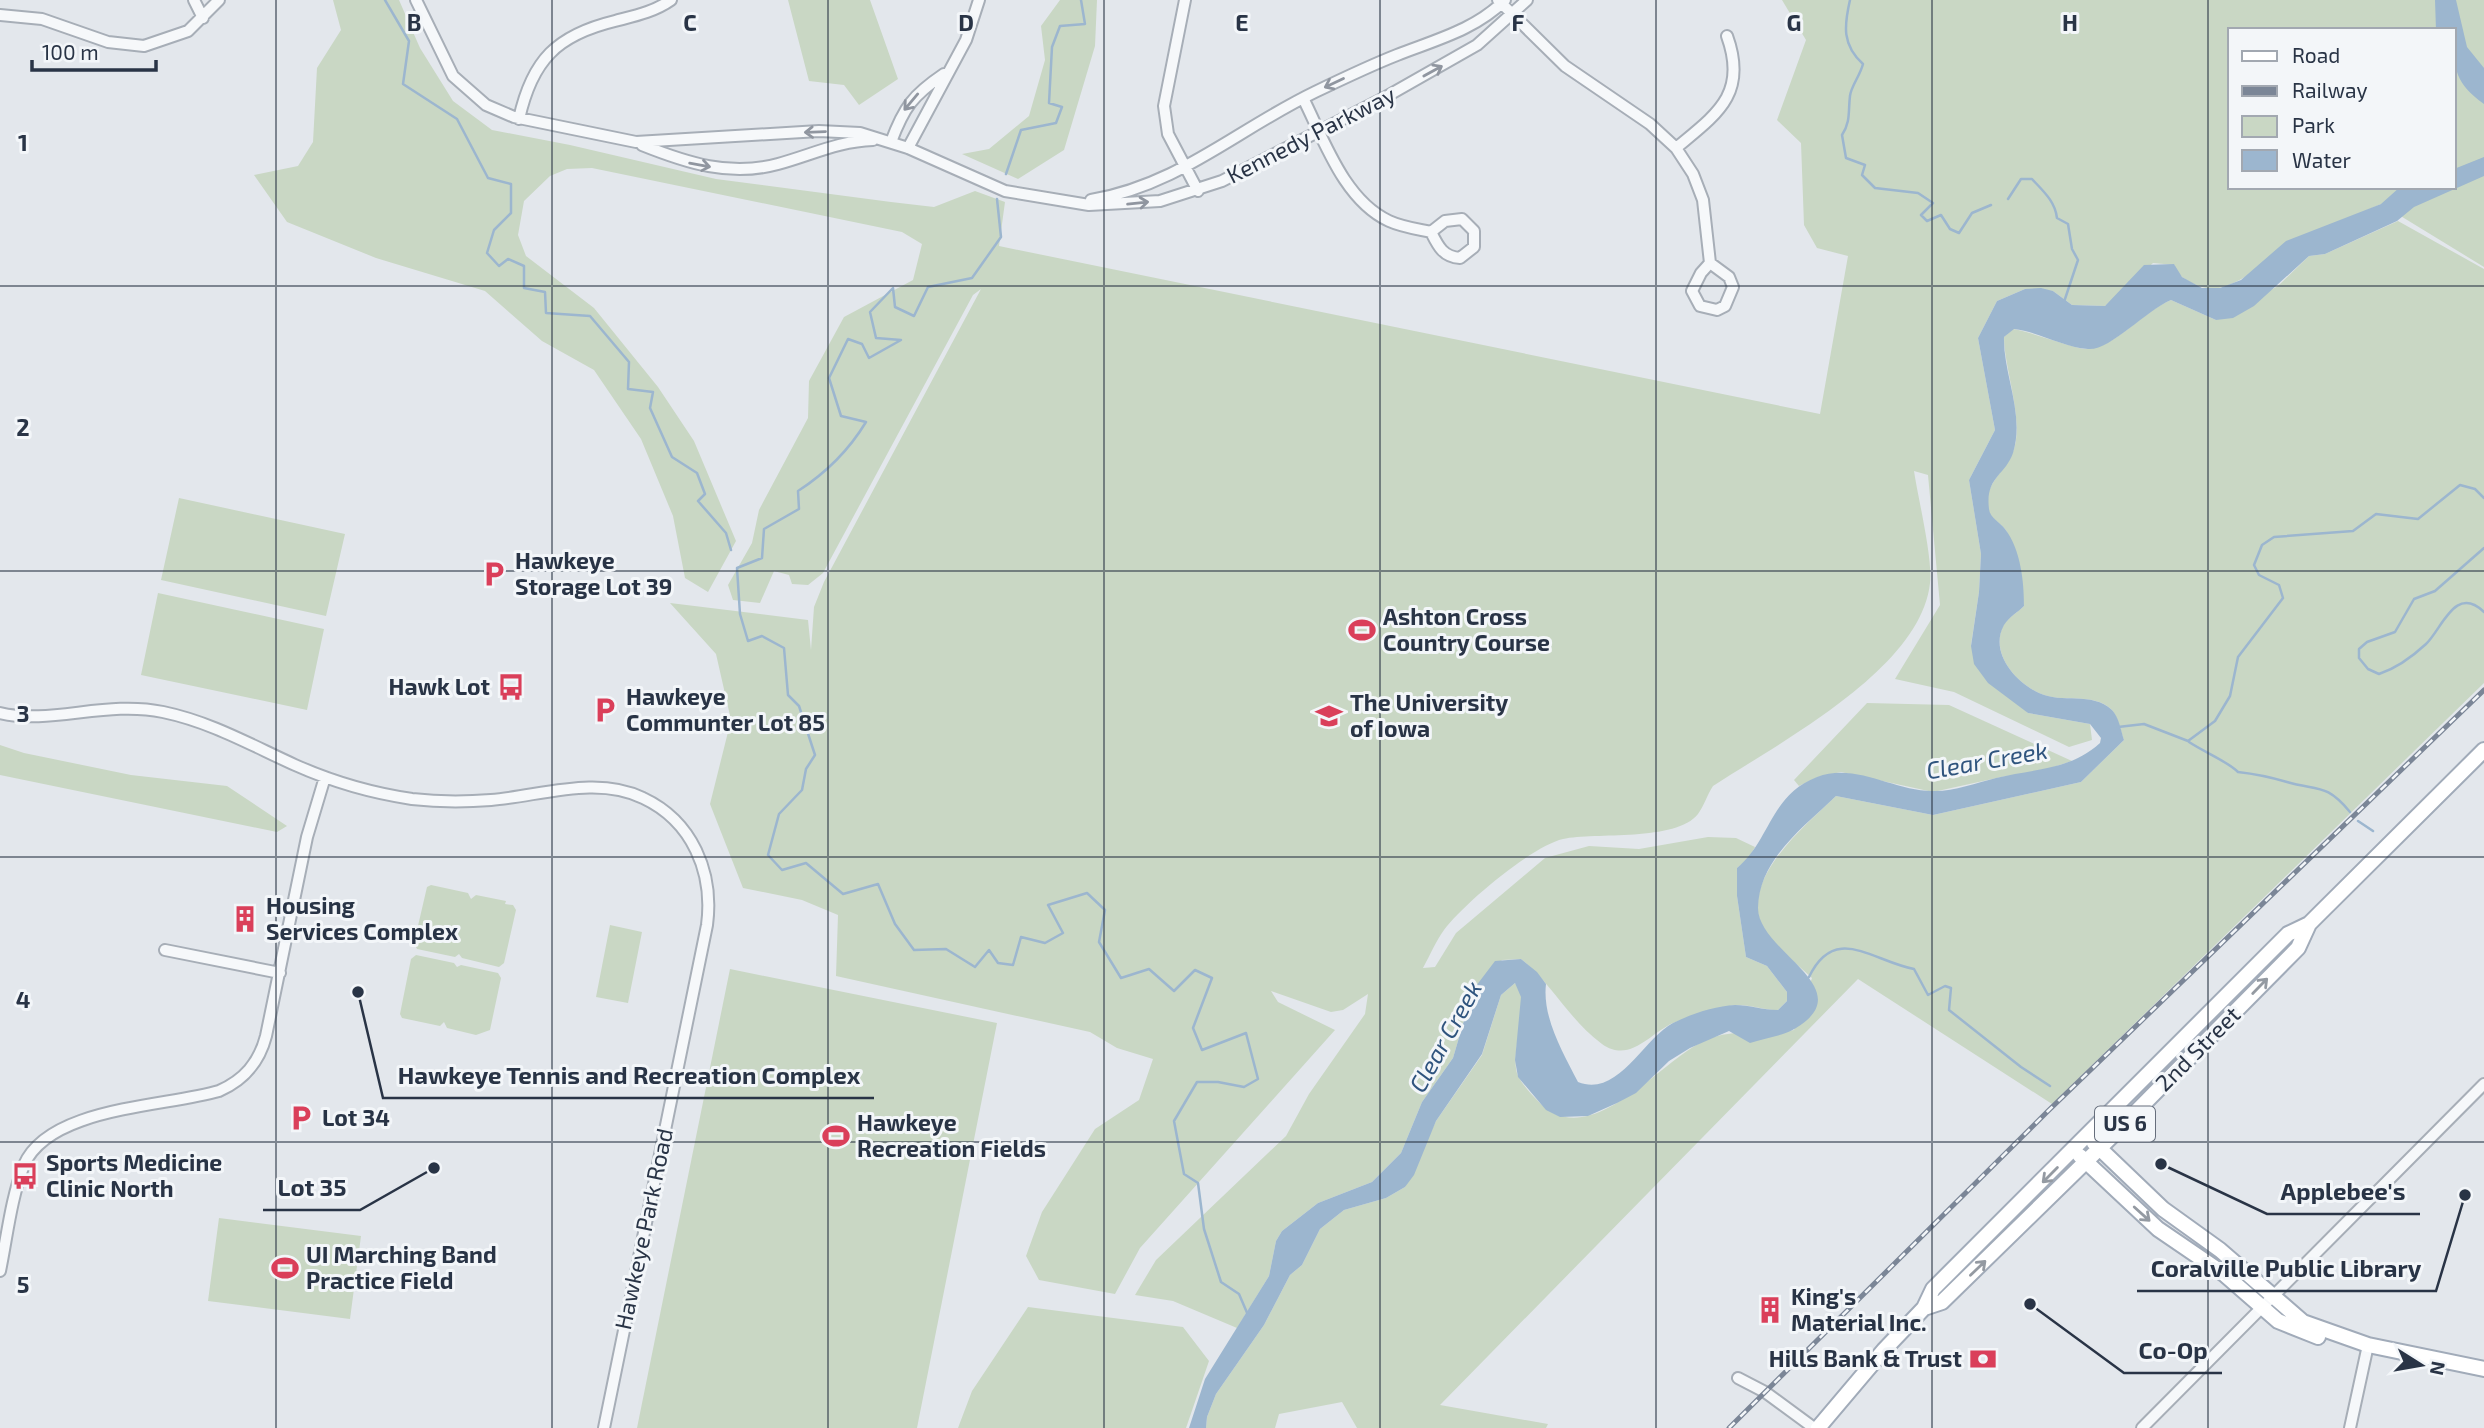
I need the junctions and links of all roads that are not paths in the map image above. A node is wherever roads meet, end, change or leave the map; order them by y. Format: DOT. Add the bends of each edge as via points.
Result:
graph roads {
  1 [pos="194,0"];
  2 [pos="219,0"];
  3 [pos="416,0"];
  4 [pos="671,0"];
  5 [pos="979,0"];
  6 [pos="1185,0"];
  7 [pos="1527,0"];
  8 [pos="1501,1"];
  9 [pos="0,15"];
  10 [pos="1512,16"];
  11 [pos="203,18"];
  12 [pos="1727,36"];
  13 [pos="946,72"];
  14 [pos="1303,98"];
  15 [pos="519,119"];
  16 [pos="1319,130"];
  17 [pos="887,141"];
  18 [pos="636,142"];
  19 [pos="908,148"];
  20 [pos="1676,148"];
  21 [pos="1186,169"];
  22 [pos="1198,191"];
  23 [pos="1070,203"];
  24 [pos="1431,232"];
  25 [pos="1710,263"];
  26 [pos="0,713"];
  27 [pos="2484,750"];
  28 [pos="325,777"];
  29 [pos="2309,924"];
  30 [pos="165,950"];
  31 [pos="280,973"];
  32 [pos="2484,1084"];
  33 [pos="2088,1137"];
  34 [pos="2100,1148"];
  35 [pos="2074,1150"];
  36 [pos="2086,1161"];
  37 [pos="0,1271"];
  38 [pos="2275,1298"];
  39 [pos="1924,1308"];
  40 [pos="2264,1309"];
  41 [pos="2368,1345"];
  42 [pos="2484,1369"];
  43 [pos="1738,1378"];
  44 [pos="604,1428"];
  45 [pos="1816,1428"];
  46 [pos="2142,1428"];
  47 [pos="2350,1428"];
  1 -- 11 [label="street"];
  2 -- 11 [label="street"];
  3 -- 15 [label="street, Kennedy Parkway" via="453,76 486,105"];
  4 -- 15 [label="street" via="642,14 585,28 558,44 532,78"];
  5 -- 13 [label="street" via="966,40"];
  6 -- 21 [label="street" via="1164,106 1168,134"];
  7 -- 10 [label="street, Kennedy Parkway"];
  8 -- 10 [label="street"];
  8 -- 14 [label="street, Kennedy Parkway, one-way" via="1457,33 1374,64"];
  9 -- 11 [label="street" via="43,19 134,46 168,40"];
  16 -- 10 [label="street, Kennedy Parkway, one-way" via="1477,45"];
  10 -- 20 [label="street" via="1565,66 1650,124"];
  12 -- 20 [label="street" via="1735,62 1731,87 1715,114"];
  13 -- 17 [label="street, one-way" via="912,98"];
  13 -- 19 [label="street"];
  14 -- 16 [label="street"];
  14 -- 21 [label="street, Kennedy Parkway"];
  15 -- 18 [label="street, Kennedy Parkway"];
  16 -- 22 [label="street, Kennedy Parkway"];
  16 -- 24 [label="street" via="1364,205 1390,221"];
  17 -- 18 [label="street, Kennedy Parkway, one-way" via="859,133 819,131"];
  18 -- 17 [label="street, Kennedy Parkway, one-way" via="687,163 751,170 845,142"];
  17 -- 19 [label="street, Kennedy Parkway"];
  19 -- 23 [label="street, Kennedy Parkway" via="1005,191"];
  20 -- 25 [label="street" via="1703,200"];
  21 -- 22 [label="street"];
  21 -- 23 [label="street, Kennedy Parkway" via="1141,188"];
  23 -- 22 [label="street, Kennedy Parkway, one-way" via="1138,203"];
  25 -- 25 [label="street" via="1729,277 1733,287 1725,306 1717,310 1700,306 1692,291"];
  26 -- 28 [label="street, Hawkeye Park Road" via="44,716 125,708 161,711 206,723"];
  27 -- 29 [label="main road, 2nd Street / US 6"];
  28 -- 31 [label="street" via="309,829"];
  28 -- 44 [label="street, Hawkeye Park Road" via="389,795 459,802 583,788 619,790 664,810 699,855 708,895 707,925"];
  29 -- 33 [label="main road, 2nd Street / US 6" via="2288,934"];
  34 -- 29 [label="main road, 2nd Street / US 6, one-way" via="2298,948"];
  30 -- 31 [label="street"];
  31 -- 37 [label="street" via="263,1048 239,1080 209,1094 62,1126 40,1142 22,1171"];
  32 -- 38 [label="street"];
  33 -- 34 [label="main road"];
  33 -- 35 [label="main road, 2nd Street / US 6"];
  34 -- 36 [label="main road, 2nd Street / US 6"];
  34 -- 38 [label="main road" via="2163,1209"];
  35 -- 36 [label="main road"];
  35 -- 39 [label="main road, 2nd Street / US 6, one-way" via="1933,1289"];
  39 -- 36 [label="main road, 2nd Street / US 6, one-way" via="1942,1302"];
  36 -- 40 [label="main road, one-way" via="2158,1229 2224,1274"];
  38 -- 40 [label="street"];
  38 -- 41 [label="main road" via="2303,1322"];
  39 -- 45 [label="main road, 2nd Street / US 6"];
  40 -- 41 [label="main road" via="2308,1335"];
  40 -- 46 [label="street"];
  41 -- 42 [label="main road"];
  41 -- 47 [label="street"];
  43 -- 45 [label="street"];
}
